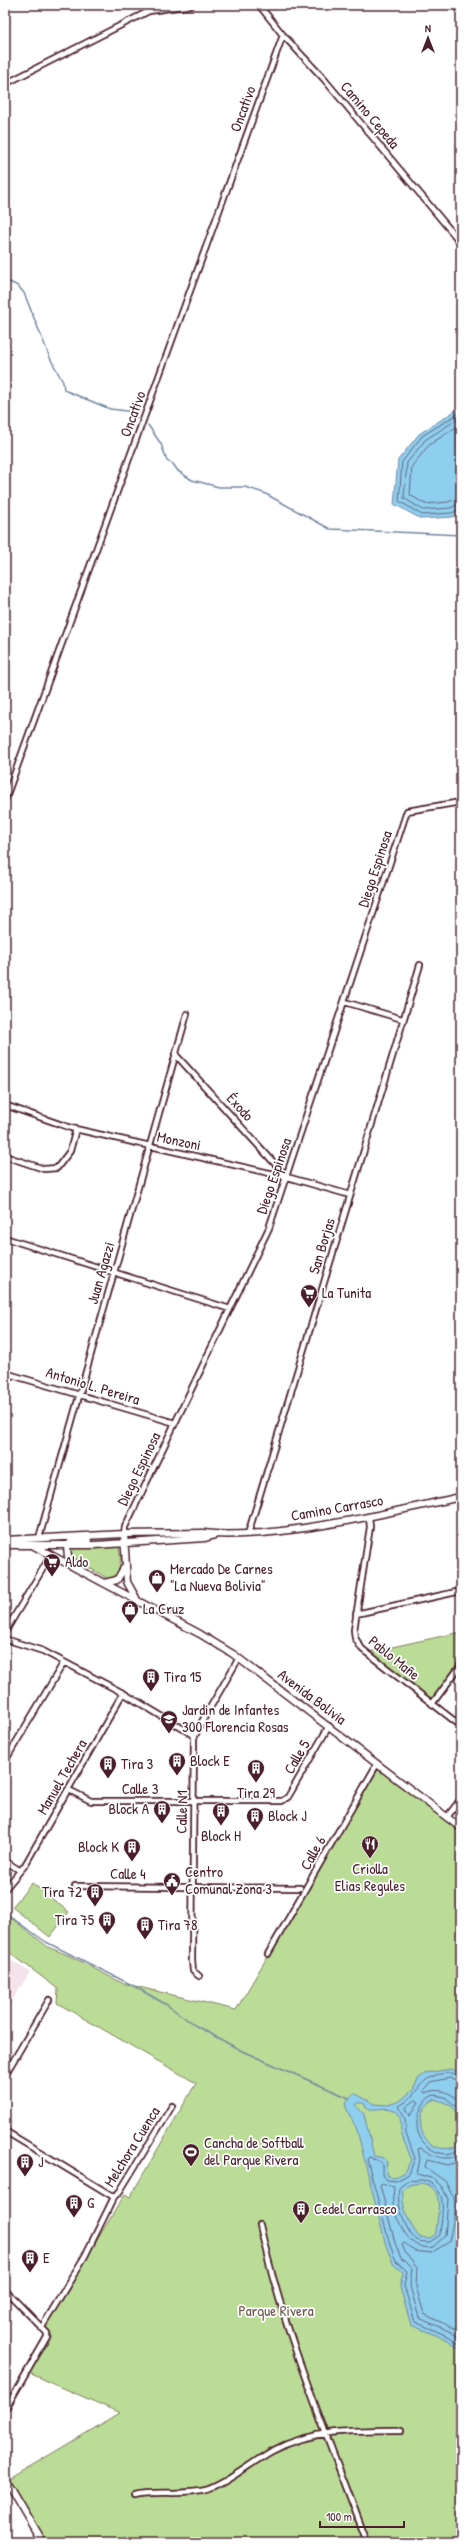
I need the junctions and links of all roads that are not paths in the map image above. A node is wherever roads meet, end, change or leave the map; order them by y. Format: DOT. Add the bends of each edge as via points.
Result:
graph roads {
  1 [pos="192,5"];
  2 [pos="259,5"];
  3 [pos="186,6"];
  4 [pos="283,35"];
  5 [pos="5,84"];
  6 [pos="461,242"];
  7 [pos="5,800"];
  8 [pos="461,802"];
  9 [pos="420,965"];
  10 [pos="345,1002"];
  11 [pos="187,1014"];
  12 [pos="402,1019"];
  13 [pos="175,1054"];
  14 [pos="5,1105"];
  15 [pos="76,1129"];
  16 [pos="148,1146"];
  17 [pos="5,1156"];
  18 [pos="287,1177"];
  19 [pos="350,1195"];
  20 [pos="5,1238"];
  21 [pos="113,1272"];
  22 [pos="230,1309"];
  23 [pos="5,1373"];
  24 [pos="79,1394"];
  25 [pos="175,1424"];
  26 [pos="461,1497"];
  27 [pos="369,1517"];
  28 [pos="124,1534"];
  29 [pos="248,1534"];
  30 [pos="216,1535"];
  31 [pos="96,1536"];
  32 [pos="39,1538"];
  33 [pos="5,1540"];
  34 [pos="124,1543"];
  35 [pos="5,1545"];
  36 [pos="34,1546"];
  37 [pos="67,1546"];
  38 [pos="51,1555"];
  39 [pos="125,1566"];
  40 [pos="84,1573"];
  41 [pos="104,1583"];
  42 [pos="461,1591"];
  43 [pos="138,1601"];
  44 [pos="356,1614"];
  45 [pos="5,1632"];
  46 [pos="5,1639"];
  47 [pos="239,1658"];
  48 [pos="64,1662"];
  49 [pos="461,1666"];
  50 [pos="123,1693"];
  51 [pos="432,1704"];
  52 [pos="329,1726"];
  53 [pos="461,1726"];
  54 [pos="195,1736"];
  55 [pos="5,1761"];
  56 [pos="377,1764"];
  57 [pos="69,1790"];
  58 [pos="286,1799"];
  59 [pos="461,1799"];
  60 [pos="194,1801"];
  61 [pos="447,1817"];
  62 [pos="461,1828"];
  63 [pos="5,1861"];
  64 [pos="19,1870"];
  65 [pos="75,1886"];
  66 [pos="193,1887"];
  67 [pos="300,1888"];
  68 [pos="5,1890"];
  69 [pos="268,1954"];
  70 [pos="199,1976"];
  71 [pos="49,2000"];
  72 [pos="5,2075"];
  73 [pos="172,2106"];
  74 [pos="5,2131"];
  75 [pos="114,2197"];
  76 [pos="260,2225"];
  77 [pos="5,2290"];
  78 [pos="42,2327"];
  79 [pos="5,2410"];
  80 [pos="402,2430"];
  81 [pos="326,2432"];
  82 [pos="5,2480"];
  83 [pos="134,2496"];
  84 [pos="42,2542"];
  85 [pos="367,2542"];
  1 -- 3 [label="street"];
  2 -- 4 [label="street, Camino Cepeda"];
  3 -- 5 [label="street" via="149,11"];
  4 -- 6 [label="street, Camino Cepeda" via="324,79"];
  4 -- 7 [label="street, Oncativo"];
  8 -- 10 [label="street, Diego Espinosa" via="407,811"];
  9 -- 12 [label="street, San Borjas"];
  10 -- 12 [label="street"];
  10 -- 18 [label="street, Diego Espinosa"];
  11 -- 13 [label="street, Juan Agazzi"];
  12 -- 19 [label="street, San Borjas"];
  13 -- 16 [label="street, Juan Agazzi"];
  13 -- 18 [label="street, Éxodo"];
  14 -- 15 [label="street, Monzoni"];
  15 -- 16 [label="street, Monzoni"];
  15 -- 17 [label="street" via="70,1151 56,1168 44,1169"];
  16 -- 18 [label="street, Monzoni"];
  16 -- 21 [label="street, Juan Agazzi"];
  18 -- 19 [label="street, Monzoni"];
  18 -- 22 [label="street, Diego Espinosa" via="269,1228"];
  19 -- 29 [label="street, San Borjas"];
  20 -- 21 [label="street"];
  21 -- 22 [label="street"];
  21 -- 24 [label="street, Juan Agazzi"];
  22 -- 25 [label="street, Diego Espinosa"];
  23 -- 24 [label="street, Antonio L. Pereira"];
  24 -- 25 [label="street, Antonio L. Pereira"];
  24 -- 32 [label="street, Juan Agazzi"];
  25 -- 28 [label="street, Diego Espinosa" via="125,1527"];
  26 -- 27 [label="street, Camino Carrasco"];
  27 -- 29 [label="street, Camino Carrasco" via="296,1530"];
  27 -- 44 [label="street, Pablo Mañe" via="370,1527"];
  28 -- 30 [label="street, Camino Carrasco"];
  28 -- 31 [label="street, Camino Carrasco"];
  28 -- 34 [label="street"];
  29 -- 30 [label="street, Camino Carrasco"];
  30 -- 34 [label="street, Camino Carrasco" via="205,1538"];
  31 -- 32 [label="street, Camino Carrasco"];
  31 -- 37 [label="street, Camino Carrasco" via="92,1540 71,1542"];
  32 -- 33 [label="street, Camino Carrasco"];
  34 -- 37 [label="street, Camino Carrasco"];
  34 -- 39 [label="street"];
  35 -- 36 [label="street, Camino Carrasco"];
  36 -- 37 [label="street, Camino Carrasco"];
  36 -- 38 [label="street, Avenida Bolivia"];
  37 -- 40 [label="street, Avenida Bolivia" via="68,1557 80,1566"];
  38 -- 40 [label="street, Avenida Bolivia"];
  38 -- 45 [label="street"];
  39 -- 41 [label="street" via="117,1580"];
  39 -- 43 [label="street" via="128,1586"];
  40 -- 41 [label="street, Avenida Bolivia"];
  41 -- 43 [label="street, Avenida Bolivia"];
  42 -- 44 [label="street"];
  43 -- 47 [label="street, Avenida Bolivia"];
  44 -- 51 [label="street, Pablo Mañe" via="355,1638 362,1649"];
  46 -- 48 [label="street" via="43,1651"];
  47 -- 52 [label="street, Avenida Bolivia"];
  47 -- 54 [label="street, Calle N1"];
  48 -- 50 [label="street"];
  48 -- 55 [label="street"];
  49 -- 51 [label="street"];
  50 -- 54 [label="street"];
  50 -- 57 [label="street, Manuel Techera"];
  51 -- 53 [label="street, Pablo Mañe"];
  52 -- 56 [label="street, Avenida Bolivia"];
  52 -- 58 [label="street, Calle 5"];
  54 -- 60 [label="street, Calle N1"];
  56 -- 61 [label="street, Avenida Bolivia"];
  56 -- 69 [label="street, Calle 6"];
  57 -- 60 [label="street, Calle 3" via="91,1801"];
  57 -- 64 [label="street, Manuel Techera" via="25,1865"];
  58 -- 60 [label="street, Calle 3" via="278,1802"];
  59 -- 61 [label="street"];
  60 -- 66 [label="street, Calle N1"];
  61 -- 62 [label="street, Avenida Bolivia"];
  63 -- 64 [label="street"];
  64 -- 68 [label="street, Manuel Techera"];
  65 -- 66 [label="street, Calle 4"];
  66 -- 67 [label="street, Calle 4"];
  66 -- 70 [label="street, Calle N1" via="192,1960 193,1971"];
  71 -- 72 [label="street"];
  73 -- 75 [label="street, Melchora Cuenca" via="120,2192"];
  74 -- 75 [label="street"];
  75 -- 78 [label="street, Melchora Cuenca" via="84,2256"];
  76 -- 81 [label="street" via="286,2328"];
  77 -- 78 [label="street"];
  78 -- 79 [label="street" via="47,2333 46,2339"];
  80 -- 81 [label="street"];
  81 -- 83 [label="street" via="273,2450 207,2490 185,2493 152,2492"];
  81 -- 85 [label="street"];
  82 -- 84 [label="street"];
}
